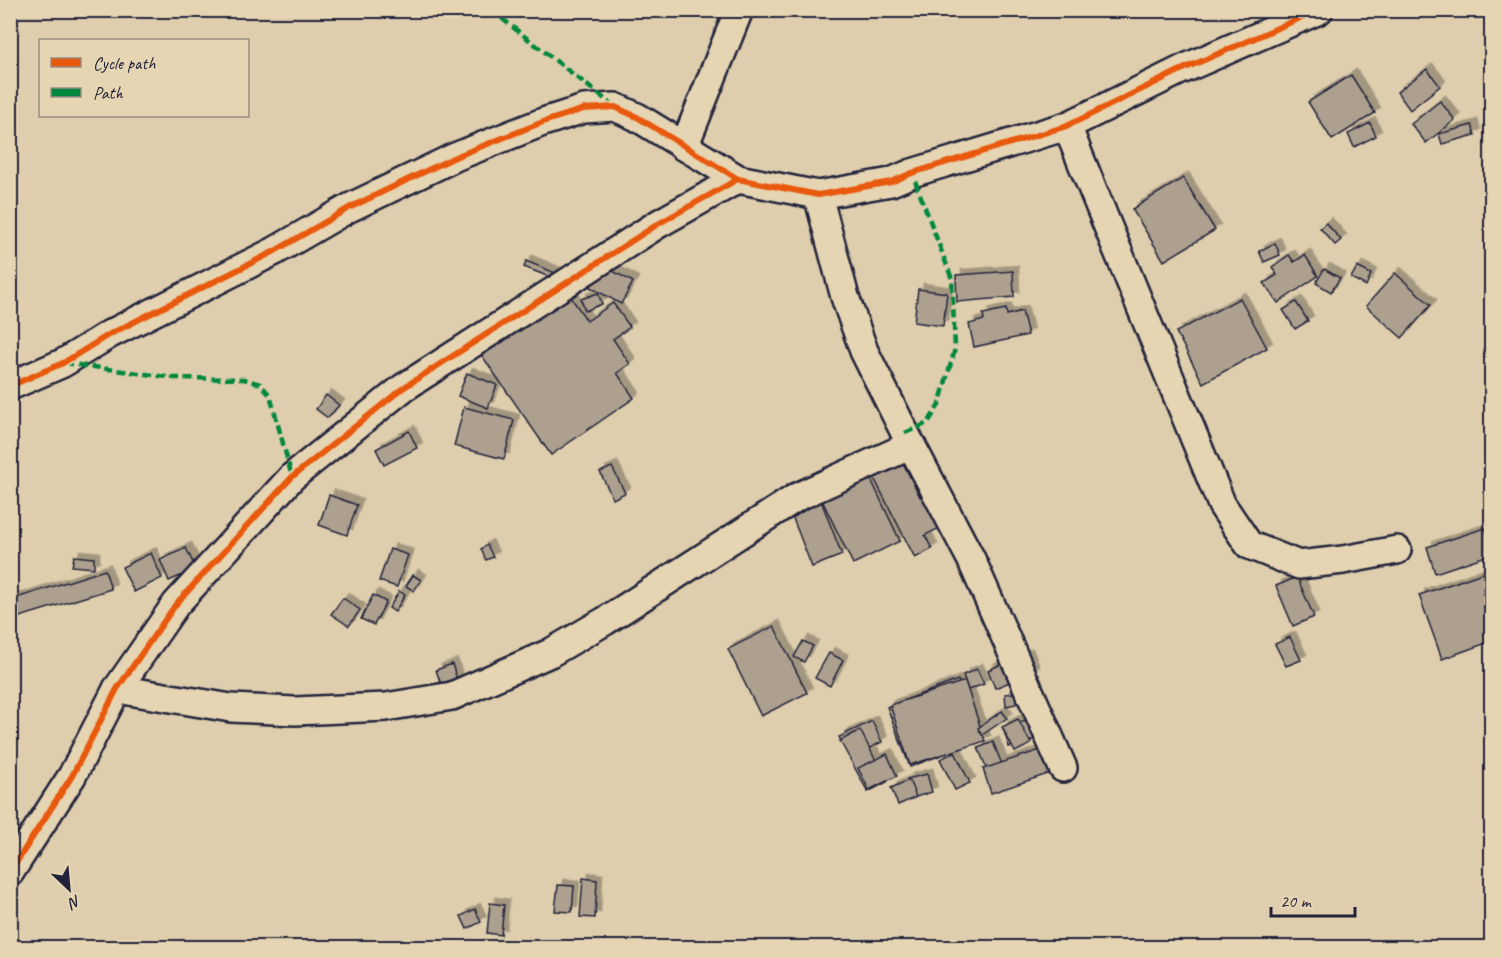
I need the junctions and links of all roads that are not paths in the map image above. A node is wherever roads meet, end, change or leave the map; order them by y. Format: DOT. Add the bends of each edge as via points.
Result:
graph roads {
  1 [pos="739,10"];
  2 [pos="1319,10"];
  3 [pos="1067,126"];
  4 [pos="684,147"];
  5 [pos="738,179"];
  6 [pos="818,195"];
  7 [pos="10,386"];
  8 [pos="911,445"];
  9 [pos="1397,550"];
  10 [pos="117,689"];
  11 [pos="1063,768"];
  12 [pos="10,872"];
  1 -- 4 [label="street"];
  2 -- 3 [label="street" via="1181,70"];
  3 -- 6 [label="street" via="891,182"];
  3 -- 9 [label="street" via="1222,505 1249,544 1299,565"];
  4 -- 5 [label="street"];
  4 -- 7 [label="street" via="615,107 584,109 543,122 455,157 349,208 275,251 110,334 63,363"];
  5 -- 6 [label="street"];
  5 -- 10 [label="street" via="658,224 403,388 292,477 176,604"];
  6 -- 8 [label="street" via="864,351"];
  8 -- 10 [label="street" via="797,497 587,631 452,696 386,707 295,711 231,708"];
  8 -- 11 [label="street" via="971,559"];
  10 -- 12 [label="street" via="72,776"];
}
